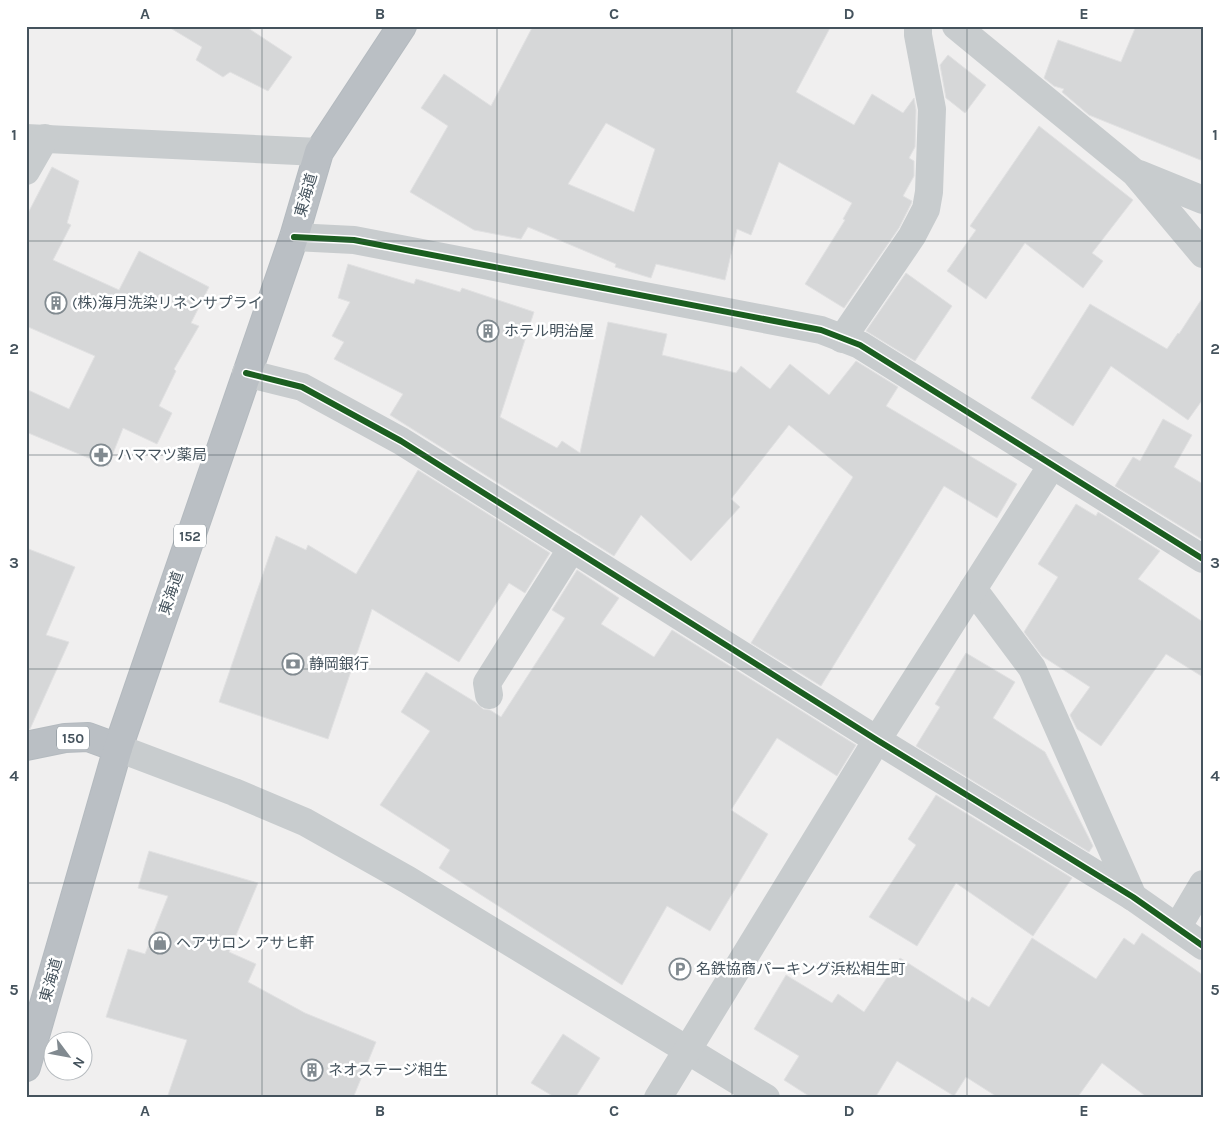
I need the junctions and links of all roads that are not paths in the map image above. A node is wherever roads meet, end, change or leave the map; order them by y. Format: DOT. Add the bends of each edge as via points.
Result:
graph roads {
  1 [pos="402,26"];
  2 [pos="918,26"];
  3 [pos="956,26"];
  4 [pos="36,138"];
  5 [pos="319,152"];
  6 [pos="26,171"];
  7 [pos="1136,172"];
  8 [pos="1203,200"];
  9 [pos="294,237"];
  10 [pos="1203,254"];
  11 [pos="842,339"];
  12 [pos="246,373"];
  13 [pos="1052,465"];
  14 [pos="572,548"];
  15 [pos="1203,559"];
  16 [pos="973,589"];
  17 [pos="490,695"];
  18 [pos="877,740"];
  19 [pos="26,746"];
  20 [pos="118,748"];
  21 [pos="1203,884"];
  22 [pos="1133,897"];
  23 [pos="1177,928"];
  24 [pos="1203,946"];
  25 [pos="688,1051"];
  26 [pos="26,1067"];
  27 [pos="658,1098"];
  28 [pos="766,1098"];
  1 -- 5 [label="highway, 東海道 / 152"];
  2 -- 11 [label="street" via="932,109 926,209 912,236"];
  3 -- 7 [label="street"];
  4 -- 5 [label="street"];
  4 -- 6 [label="street"];
  5 -- 9 [label="highway, 東海道 / 152"];
  7 -- 8 [label="street"];
  7 -- 10 [label="street"];
  9 -- 11 [label="street" via="354,240 821,330"];
  9 -- 12 [label="highway, 東海道 / 152"];
  11 -- 13 [label="street" via="860,345"];
  12 -- 14 [label="street" via="302,387 401,441"];
  12 -- 20 [label="highway, 東海道 / 152"];
  13 -- 15 [label="street"];
  13 -- 16 [label="street"];
  14 -- 17 [label="street" via="487,683"];
  14 -- 18 [label="street"];
  16 -- 18 [label="street"];
  16 -- 22 [label="street" via="1032,668"];
  18 -- 22 [label="street"];
  18 -- 25 [label="street"];
  19 -- 20 [label="highway, 150" via="88,737"];
  20 -- 25 [label="street" via="305,822 408,880"];
  20 -- 26 [label="highway, 東海道 / 152"];
  21 -- 23 [label="street"];
  22 -- 23 [label="street"];
  23 -- 24 [label="street"];
  25 -- 27 [label="street"];
  25 -- 28 [label="street"];
}
